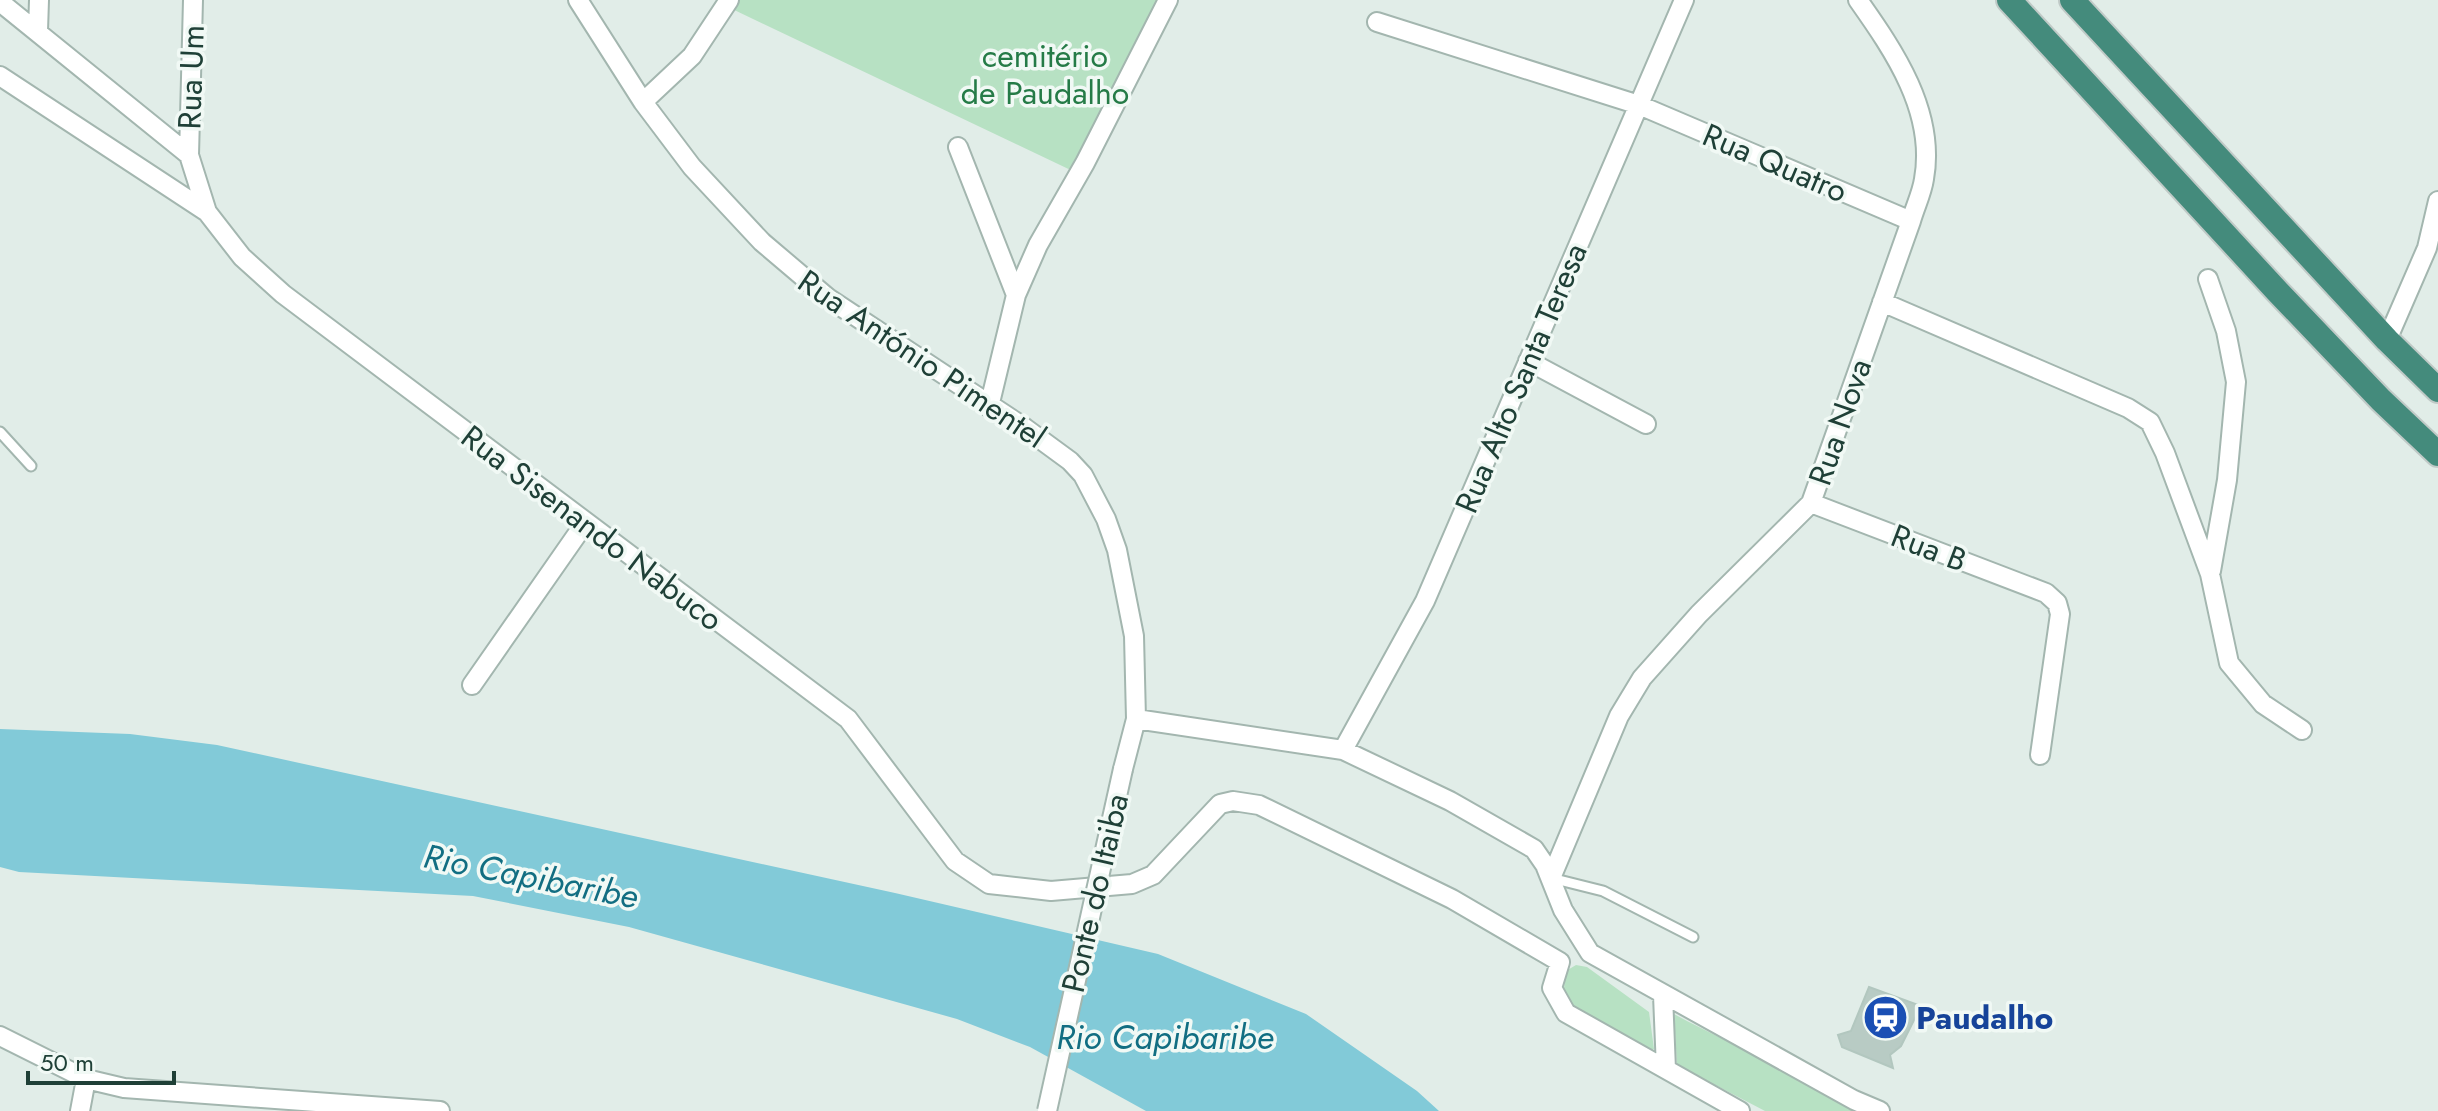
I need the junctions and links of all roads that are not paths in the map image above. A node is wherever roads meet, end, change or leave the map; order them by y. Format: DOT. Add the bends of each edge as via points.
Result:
graph roads {
  1 [pos="39,0"];
  2 [pos="193,0"];
  3 [pos="578,0"];
  4 [pos="729,0"];
  5 [pos="1168,0"];
  6 [pos="1684,0"];
  7 [pos="1858,0"];
  8 [pos="2009,0"];
  9 [pos="2072,0"];
  10 [pos="0,2"];
  11 [pos="1377,22"];
  12 [pos="38,31"];
  13 [pos="0,76"];
  14 [pos="643,102"];
  15 [pos="1639,105"];
  16 [pos="958,147"];
  17 [pos="189,155"];
  18 [pos="2438,201"];
  19 [pos="207,212"];
  20 [pos="1911,221"];
  21 [pos="2208,279"];
  22 [pos="1016,295"];
  23 [pos="1882,302"];
  24 [pos="2387,340"];
  25 [pos="1528,361"];
  26 [pos="2438,390"];
  27 [pos="989,407"];
  28 [pos="1646,424"];
  29 [pos="0,432"];
  30 [pos="2438,454"];
  31 [pos="31,466"];
  32 [pos="1811,503"];
  33 [pos="585,523"];
  34 [pos="2210,574"];
  35 [pos="472,685"];
  36 [pos="1136,719"];
  37 [pos="2302,730"];
  38 [pos="1343,750"];
  39 [pos="2040,755"];
  40 [pos="1123,769"];
  41 [pos="1551,878"];
  42 [pos="1693,937"];
  43 [pos="1590,953"];
  44 [pos="1560,962"];
  45 [pos="1663,995"];
  46 [pos="0,1036"];
  47 [pos="1666,1069"];
  48 [pos="86,1079"];
  49 [pos="226,1104"];
  50 [pos="1851,1106"];
  51 [pos="80,1111"];
  52 [pos="440,1111"];
  53 [pos="1047,1111"];
  54 [pos="1740,1111"];
  55 [pos="1880,1111"];
  1 -- 12 [label="street"];
  2 -- 17 [label="street, Rua Um"];
  3 -- 14 [label="street, Rua António Pimentel"];
  4 -- 14 [label="street" via="692,56"];
  5 -- 22 [label="street"];
  6 -- 15 [label="street, Rua Alto Santa Teresa"];
  7 -- 20 [label="street, Rua Nova" via="1904,71 1918,104 1925,178"];
  8 -- 30 [label="highway" via="2277,291"];
  9 -- 24 [label="highway"];
  10 -- 12 [label="street"];
  11 -- 15 [label="street, Rua Quatro"];
  12 -- 17 [label="street"];
  13 -- 19 [label="street"];
  14 -- 27 [label="street, Rua António Pimentel" via="732,213 792,270"];
  15 -- 20 [label="street, Rua Quatro"];
  15 -- 25 [label="street, Rua Alto Santa Teresa"];
  16 -- 22 [label="street"];
  17 -- 19 [label="street, Rua Sisenando Nabuco"];
  18 -- 24 [label="street" via="2422,262"];
  19 -- 33 [label="street, Rua Sisenando Nabuco" via="242,257 283,294"];
  20 -- 23 [label="street, Rua Nova"];
  21 -- 34 [label="street" via="2236,382 2227,480"];
  22 -- 27 [label="street"];
  23 -- 32 [label="street, Rua Nova"];
  23 -- 34 [label="street" via="2144,416 2165,453"];
  24 -- 26 [label="highway"];
  25 -- 28 [label="street"];
  25 -- 38 [label="street, Rua Alto Santa Teresa" via="1425,601"];
  27 -- 36 [label="street, Rua António Pimentel" via="1070,461 1101,509 1125,579 1134,636"];
  29 -- 31 [label="lane"];
  32 -- 39 [label="street, Rua B" via="2046,593 2057,603 2060,614"];
  32 -- 41 [label="street, Rua Nova" via="1642,678 1619,716"];
  33 -- 35 [label="street"];
  33 -- 44 [label="street, Rua Sisenando Nabuco" via="848,719 955,861 989,884 1051,891 1132,884 1163,866 1220,804 1243,802 1289,817 1452,899"];
  34 -- 37 [label="street" via="2229,663 2263,704"];
  36 -- 38 [label="street"];
  36 -- 40 [label="street, Rua António Pimentel"];
  38 -- 41 [label="street" via="1523,842 1541,857"];
  40 -- 53 [label="street, Ponte do Itaiba, bridge"];
  41 -- 42 [label="lane" via="1603,891"];
  41 -- 43 [label="street" via="1563,910"];
  43 -- 44 [label="street"];
  43 -- 45 [label="street"];
  44 -- 47 [label="street" via="1552,982 1554,998 1569,1016"];
  45 -- 47 [label="street"];
  45 -- 50 [label="street"];
  46 -- 48 [label="street"];
  47 -- 54 [label="street"];
  48 -- 49 [label="street"];
  48 -- 51 [label="street"];
  49 -- 52 [label="street"];
  50 -- 55 [label="street"];
}
